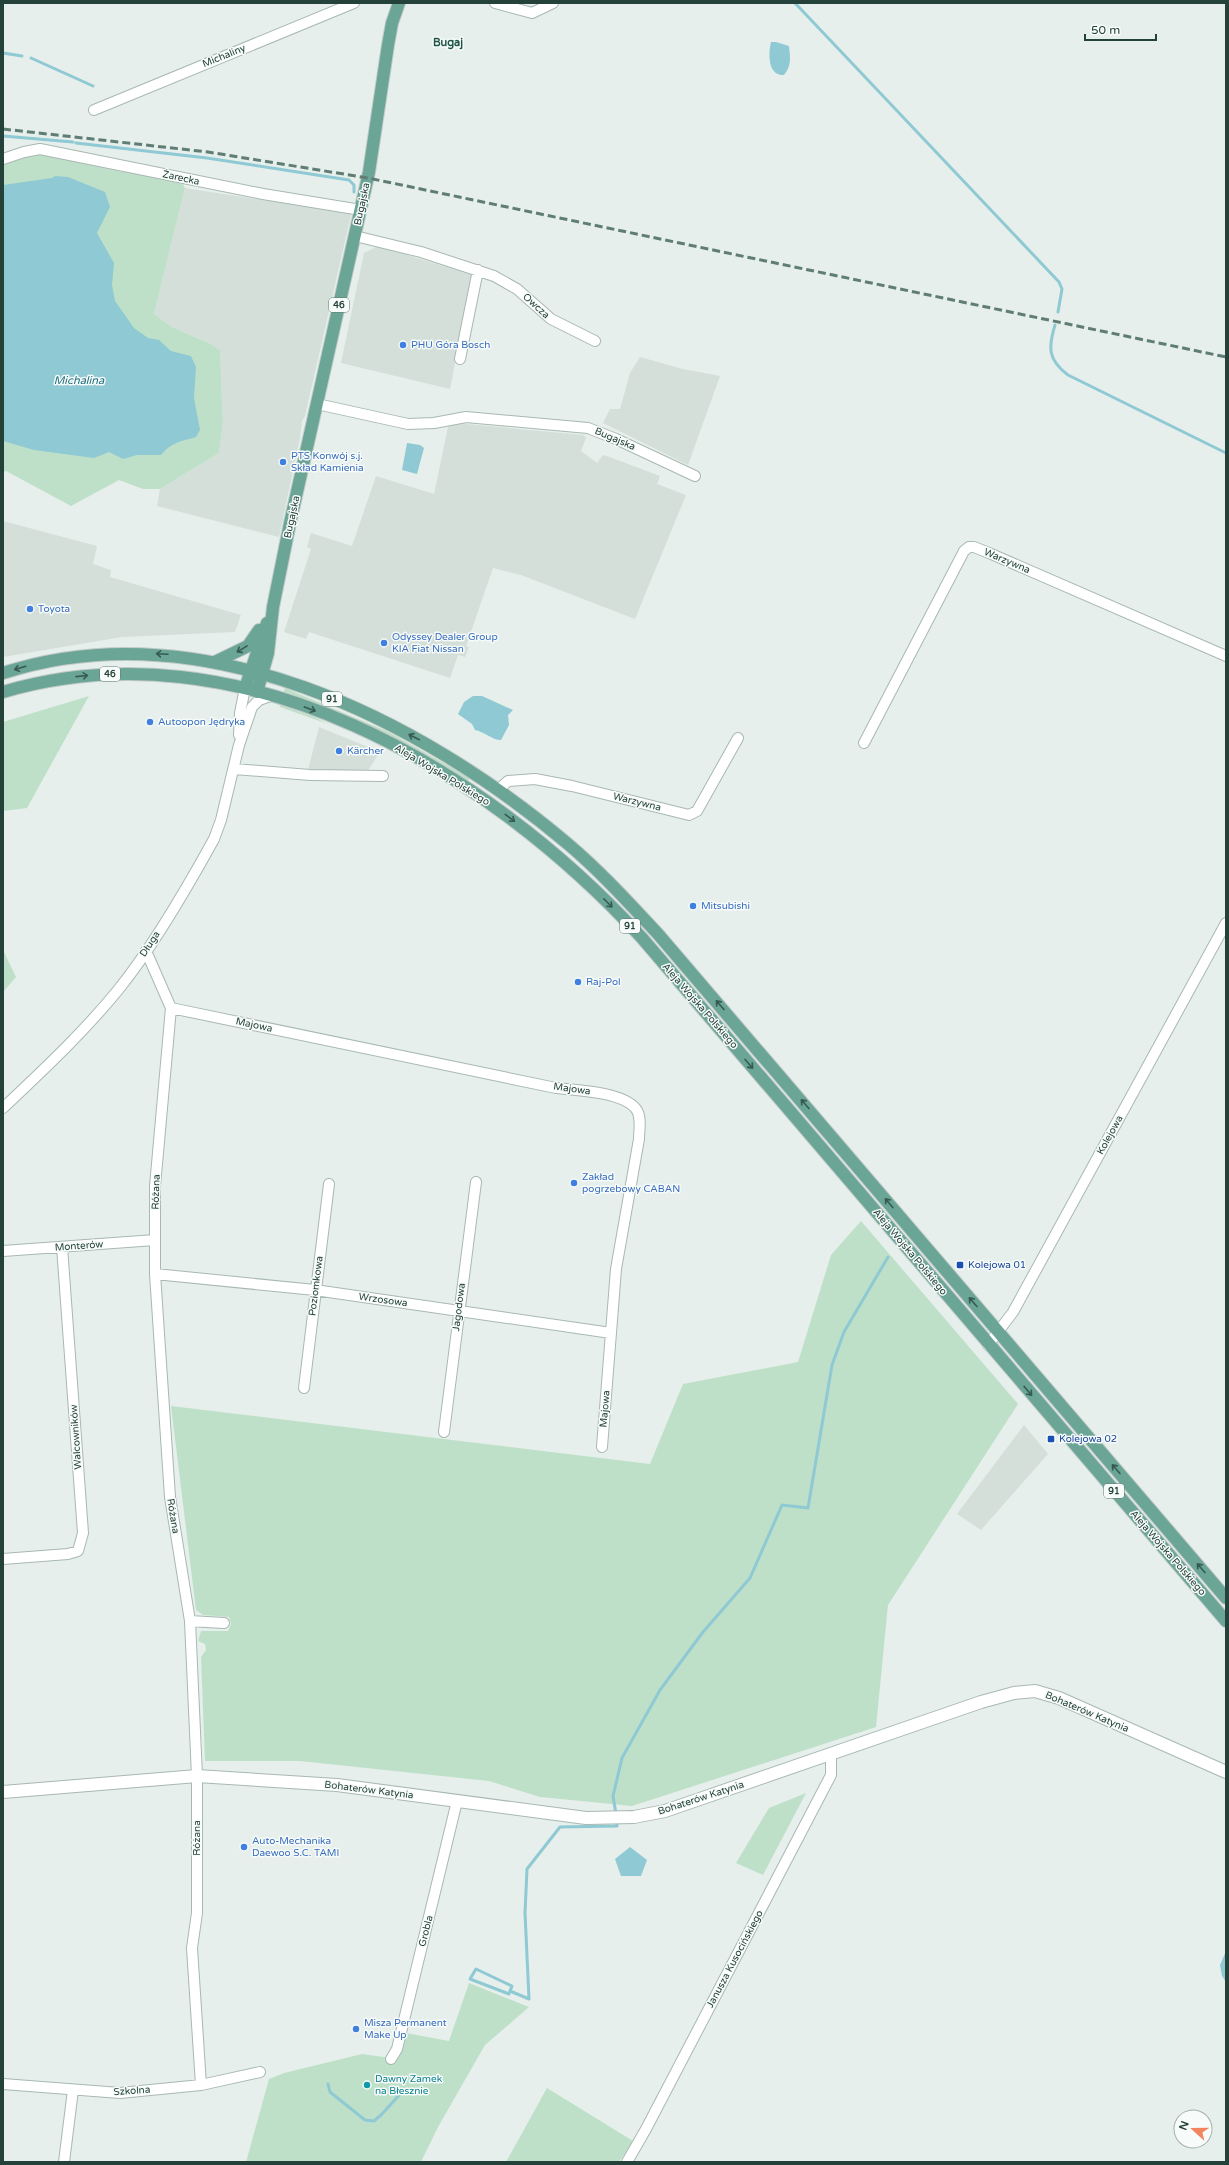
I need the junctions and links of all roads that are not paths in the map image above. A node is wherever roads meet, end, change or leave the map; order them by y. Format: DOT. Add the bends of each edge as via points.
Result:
graph roads {
  1 [pos="354,3"];
  2 [pos="399,3"];
  3 [pos="495,3"];
  4 [pos="553,3"];
  5 [pos="94,110"];
  6 [pos="3,159"];
  7 [pos="361,210"];
  8 [pos="355,236"];
  9 [pos="478,270"];
  10 [pos="595,341"];
  11 [pos="460,359"];
  12 [pos="317,404"];
  13 [pos="694,476"];
  14 [pos="273,606"];
  15 [pos="1226,656"];
  16 [pos="215,662"];
  17 [pos="250,670"];
  18 [pos="3,673"];
  19 [pos="262,674"];
  20 [pos="245,688"];
  21 [pos="3,692"];
  22 [pos="257,692"];
  23 [pos="270,696"];
  24 [pos="738,738"];
  25 [pos="864,743"];
  26 [pos="239,745"];
  27 [pos="234,769"];
  28 [pos="383,776"];
  29 [pos="498,790"];
  30 [pos="1226,923"];
  31 [pos="146,951"];
  32 [pos="171,1008"];
  33 [pos="3,1108"];
  34 [pos="476,1182"];
  35 [pos="329,1184"];
  36 [pos="155,1240"];
  37 [pos="62,1247"];
  38 [pos="3,1251"];
  39 [pos="155,1274"];
  40 [pos="316,1290"];
  41 [pos="459,1311"];
  42 [pos="999,1331"];
  43 [pos="611,1333"];
  44 [pos="988,1345"];
  45 [pos="304,1388"];
  46 [pos="444,1432"];
  47 [pos="602,1447"];
  48 [pos="3,1559"];
  49 [pos="1226,1598"];
  50 [pos="1216,1609"];
  51 [pos="190,1621"];
  52 [pos="1226,1621"];
  53 [pos="224,1623"];
  54 [pos="1226,1625"];
  55 [pos="831,1753"];
  56 [pos="1226,1772"];
  57 [pos="197,1776"];
  58 [pos="3,1792"];
  59 [pos="457,1801"];
  60 [pos="391,2059"];
  61 [pos="260,2072"];
  62 [pos="3,2084"];
  63 [pos="201,2084"];
  64 [pos="73,2090"];
  65 [pos="64,2162"];
  66 [pos="626,2162"];
  1 -- 5 [label="street, Michaliny"];
  2 -- 7 [label="main road, Bugajska / 46" via="392,23 374,145"];
  3 -- 4 [label="street" via="532,13"];
  6 -- 7 [label="street, Żarecka" via="40,149 263,194"];
  7 -- 8 [label="main road, Bugajska / 46"];
  8 -- 9 [label="street, Owcza" via="421,252"];
  8 -- 12 [label="main road, Bugajska / 46"];
  9 -- 10 [label="street, Owcza" via="509,283 551,319"];
  9 -- 11 [label="street"];
  12 -- 13 [label="street, Bugajska" via="408,424 466,417 588,428"];
  12 -- 14 [label="main road, Bugajska / 46"];
  14 -- 16 [label="main road, 46, one-way" via="251,643"];
  14 -- 17 [label="main road, Bugajska"];
  14 -- 19 [label="main road, Bugajska / 46" via="268,653"];
  15 -- 25 [label="street, Warzywna" via="989,553 969,547 964,551"];
  16 -- 17 [label="main road, Aleja Wojska Polskiego / 91"];
  16 -- 18 [label="main road, Aleja Wojska Polskiego / 46, one-way" via="170,655 106,654 48,661"];
  17 -- 19 [label="main road, Aleja Wojska Polskiego / 91"];
  17 -- 20 [label="main road, Bugajska"];
  19 -- 22 [label="main road, Bugajska / 46"];
  29 -- 19 [label="main road, Aleja Wojska Polskiego / 91, one-way" via="445,755 398,729 330,698"];
  21 -- 20 [label="main road, Aleja Wojska Polskiego / 46, one-way" via="78,676 126,673 146,673"];
  20 -- 22 [label="main road, Aleja Wojska Polskiego / 91"];
  20 -- 26 [label="street, Długa" via="240,713"];
  22 -- 23 [label="main road, Aleja Wojska Polskiego / 91"];
  23 -- 26 [label="street, Długa" via="259,700 252,707"];
  23 -- 44 [label="main road, Aleja Wojska Polskiego / 91, one-way" via="350,725 414,756 472,791 558,856 642,938"];
  24 -- 29 [label="street, Warzywna" via="697,810 689,815 535,779 508,781"];
  26 -- 27 [label="street, Długa"];
  27 -- 28 [label="street"];
  27 -- 31 [label="street, Długa" via="214,839"];
  42 -- 29 [label="main road, Aleja Wojska Polskiego / 91, one-way" via="658,934 620,893 573,849"];
  30 -- 42 [label="street, Kolejowa" via="1013,1312"];
  31 -- 32 [label="street, Różana"];
  31 -- 33 [label="street, Długa" via="118,990 85,1028"];
  32 -- 36 [label="street, Różana" via="155,1186"];
  32 -- 43 [label="street, Majowa" via="556,1088 613,1095 635,1108 640,1120 639,1139 616,1269"];
  34 -- 41 [label="street, Jagodowa"];
  35 -- 40 [label="street, Poziomkowa"];
  36 -- 37 [label="street, Monterów"];
  36 -- 39 [label="street, Różana"];
  37 -- 38 [label="street, Monterów"];
  37 -- 48 [label="street, Walcowników" via="83,1533 78,1551"];
  39 -- 40 [label="street, Wrzosowa"];
  39 -- 51 [label="street, Różana" via="170,1497"];
  40 -- 41 [label="street, Wrzosowa"];
  40 -- 45 [label="street, Poziomkowa"];
  41 -- 43 [label="street, Wrzosowa"];
  41 -- 46 [label="street, Jagodowa"];
  42 -- 44 [label="street, Kolejowa"];
  49 -- 42 [label="main road, Aleja Wojska Polskiego / 91, one-way"];
  43 -- 47 [label="street, Majowa"];
  44 -- 50 [label="main road, Aleja Wojska Polskiego / 91, one-way"];
  50 -- 52 [label="main road, Aleja Wojska Polskiego / 91"];
  50 -- 54 [label="street"];
  51 -- 53 [label="street"];
  51 -- 57 [label="street, Różana"];
  55 -- 56 [label="street, Bohaterów Katynia" via="981,1702 1014,1693 1035,1691 1059,1698"];
  55 -- 59 [label="street, Bohaterów Katynia" via="665,1811 634,1817 586,1818"];
  55 -- 66 [label="street, Janusza Kusocińskiego" via="831,1775 646,2129"];
  57 -- 58 [label="street, Bohaterów Katynia"];
  57 -- 59 [label="street, Bohaterów Katynia" via="337,1785"];
  57 -- 63 [label="street, Różana" via="197,1913 192,1948"];
  59 -- 60 [label="street, Grobla" via="397,2049"];
  61 -- 63 [label="street, Szkolna"];
  62 -- 64 [label="street, Szkolna"];
  63 -- 64 [label="street, Szkolna" via="120,2093"];
  64 -- 65 [label="street"];
}
